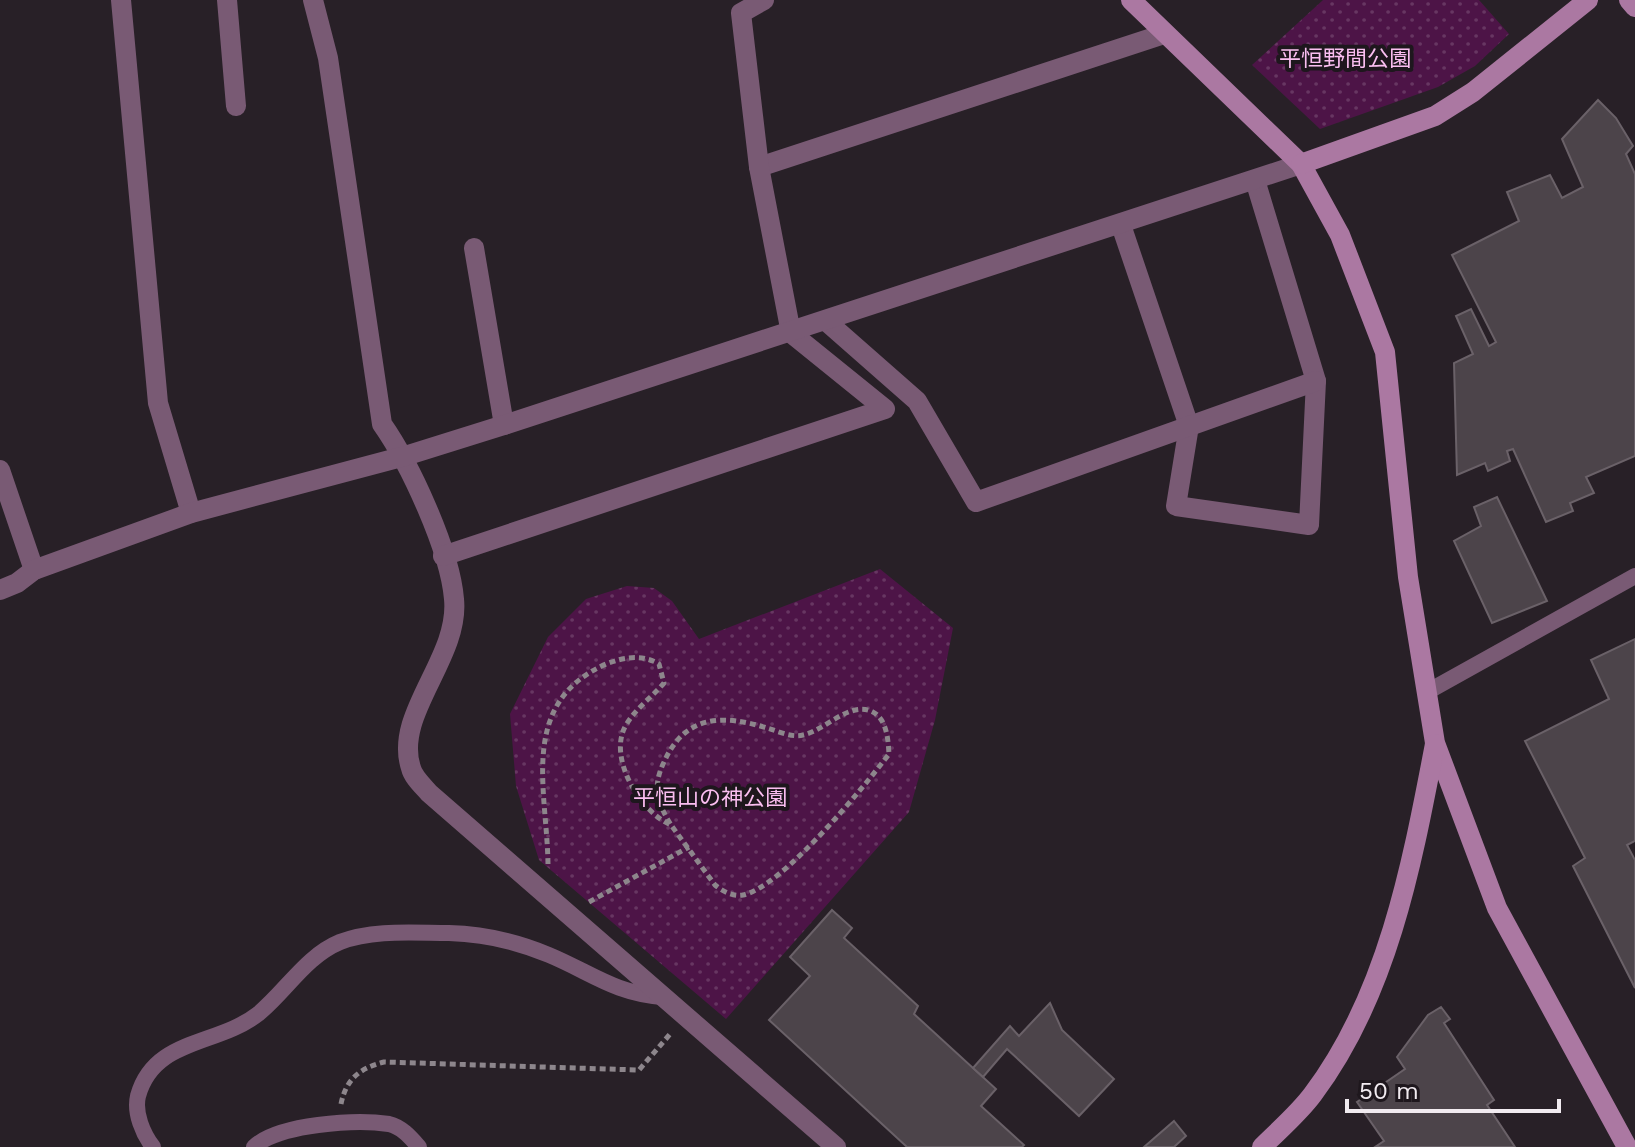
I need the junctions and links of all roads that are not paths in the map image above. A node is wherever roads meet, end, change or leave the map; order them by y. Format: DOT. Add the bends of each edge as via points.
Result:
graph roads {
  1 [pos="121,0"];
  2 [pos="227,0"];
  3 [pos="313,0"];
  4 [pos="764,0"];
  5 [pos="1131,0"];
  6 [pos="1588,0"];
  7 [pos="1629,0"];
  8 [pos="1635,7"];
  9 [pos="1164,34"];
  10 [pos="236,106"];
  11 [pos="1301,164"];
  12 [pos="759,167"];
  13 [pos="1255,180"];
  14 [pos="1121,225"];
  15 [pos="474,248"];
  16 [pos="826,321"];
  17 [pos="791,333"];
  18 [pos="1316,381"];
  19 [pos="504,425"];
  20 [pos="1189,426"];
  21 [pos="405,456"];
  22 [pos="0,470"];
  23 [pos="191,513"];
  24 [pos="443,556"];
  25 [pos="34,570"];
  26 [pos="1635,576"];
  27 [pos="0,590"];
  28 [pos="1427,692"];
  29 [pos="1435,743"];
  30 [pos="662,997"];
  31 [pos="153,1147"];
  32 [pos="254,1147"];
  33 [pos="419,1147"];
  34 [pos="836,1147"];
  35 [pos="1262,1147"];
  36 [pos="1627,1147"];
  1 -- 23 [label="street" via="158,403"];
  2 -- 10 [label="street"];
  3 -- 21 [label="street" via="328,58 382,424"];
  4 -- 12 [label="street" via="741,13"];
  5 -- 9 [label="street"];
  6 -- 11 [label="street" via="1435,116"];
  7 -- 8 [label="street"];
  9 -- 11 [label="street"];
  9 -- 12 [label="street"];
  11 -- 13 [label="street"];
  11 -- 28 [label="street" via="1340,235 1385,352 1408,577"];
  12 -- 17 [label="street"];
  13 -- 14 [label="street"];
  13 -- 18 [label="street"];
  14 -- 16 [label="street"];
  14 -- 20 [label="street"];
  15 -- 19 [label="street"];
  16 -- 17 [label="street"];
  16 -- 20 [label="street" via="917,401 976,502"];
  17 -- 19 [label="street"];
  17 -- 24 [label="street" via="885,409"];
  18 -- 20 [label="street"];
  18 -- 20 [label="street" via="1309,525 1176,506"];
  19 -- 21 [label="street"];
  21 -- 23 [label="street"];
  21 -- 24 [label="street"];
  22 -- 25 [label="street"];
  23 -- 25 [label="street"];
  24 -- 30 [label="street" via="455,601 445,656 420,701 407,745 411,771 429,793"];
  25 -- 27 [label="street"];
  26 -- 28 [label="lane"];
  28 -- 29 [label="street"];
  29 -- 35 [label="street" via="1411,867 1362,1015 1313,1095"];
  29 -- 36 [label="street" via="1497,908"];
  30 -- 31 [label="lane" via="630,994 493,935 368,935 339,943 310,961 257,1014 158,1060 142,1083 137,1102"];
  30 -- 34 [label="street"];
  32 -- 33 [label="lane" via="277,1131 391,1124"];
}
